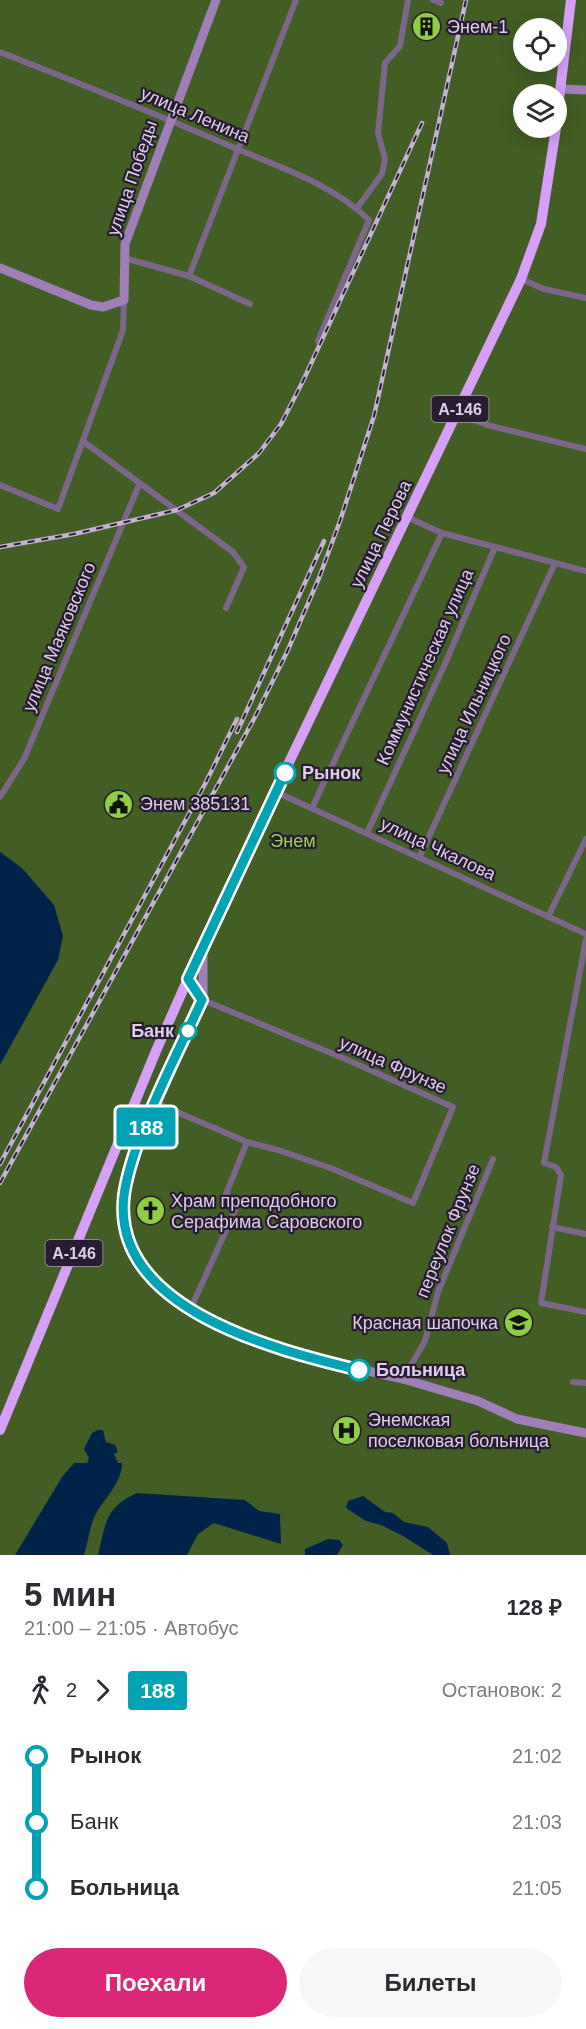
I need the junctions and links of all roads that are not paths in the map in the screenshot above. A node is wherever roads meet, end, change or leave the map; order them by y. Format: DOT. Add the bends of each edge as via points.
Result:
graph roads {
  1 [pos="216,0"];
  2 [pos="296,0"];
  3 [pos="408,0"];
  4 [pos="433,0"];
  5 [pos="571,0"];
  6 [pos="441,3"];
  7 [pos="0,52"];
  8 [pos="562,84"];
  9 [pos="567,89"];
  10 [pos="586,90"];
  11 [pos="170,120"];
  12 [pos="554,138"];
  13 [pos="237,149"];
  14 [pos="357,208"];
  15 [pos="124,258"];
  16 [pos="0,268"];
  17 [pos="189,276"];
  18 [pos="521,279"];
  19 [pos="586,298"];
  20 [pos="124,300"];
  21 [pos="250,304"];
  22 [pos="318,341"];
  23 [pos="458,414"];
  24 [pos="84,442"];
  25 [pos="586,448"];
  26 [pos="0,485"];
  27 [pos="140,485"];
  28 [pos="407,517"];
  29 [pos="442,533"];
  30 [pos="495,547"];
  31 [pos="555,563"];
  32 [pos="586,570"];
  33 [pos="226,608"];
  34 [pos="276,792"];
  35 [pos="0,797"];
  36 [pos="312,808"];
  37 [pos="367,833"];
  38 [pos="586,839"];
  39 [pos="419,858"];
  40 [pos="548,917"];
  41 [pos="586,934"];
  42 [pos="586,939"];
  43 [pos="203,944"];
  44 [pos="202,1000"];
  45 [pos="156,1103"];
  46 [pos="247,1143"];
  47 [pos="493,1159"];
  48 [pos="552,1227"];
  49 [pos="586,1234"];
  50 [pos="190,1309"];
  51 [pos="586,1312"];
  52 [pos="403,1379"];
  53 [pos="573,1382"];
  54 [pos="586,1383"];
  55 [pos="0,1430"];
  56 [pos="586,1432"];
  1 -- 11 [label="street, улица Победы"];
  2 -- 13 [label="street"];
  3 -- 14 [label="street" via="400,46 385,63 378,133 385,159 382,174"];
  4 -- 6 [label="street"];
  5 -- 8 [label="highway, улица Перова / А-146"];
  7 -- 11 [label="street, улица Ленина"];
  9 -- 10 [label="street"];
  11 -- 13 [label="street, улица Ленина"];
  11 -- 15 [label="street, улица Победы" via="125,244"];
  12 -- 18 [label="highway, улица Перова / А-146" via="541,224"];
  13 -- 14 [label="street, улица Ленина"];
  13 -- 17 [label="street"];
  14 -- 22 [label="street, улица Ленина" via="369,220"];
  15 -- 17 [label="street"];
  15 -- 20 [label="street, улица Победы"];
  16 -- 20 [label="street" via="91,305 103,307"];
  17 -- 21 [label="street"];
  18 -- 19 [label="street" via="544,289"];
  18 -- 23 [label="highway, улица Перова / А-146"];
  20 -- 24 [label="street, улица Победы" via="123,330"];
  23 -- 25 [label="street" via="487,425"];
  23 -- 28 [label="highway, улица Перова / А-146"];
  24 -- 26 [label="street, улица Победы" via="58,509"];
  24 -- 27 [label="street"];
  27 -- 33 [label="street" via="233,552 244,567"];
  27 -- 35 [label="street, улица Маяковского" via="24,759"];
  28 -- 29 [label="street"];
  28 -- 34 [label="highway, улица Перова / А-146"];
  29 -- 30 [label="street"];
  29 -- 36 [label="street"];
  30 -- 31 [label="street"];
  30 -- 37 [label="street, Коммунистическая улица"];
  31 -- 32 [label="street"];
  31 -- 39 [label="street, улица Ильницкого"];
  34 -- 36 [label="street, улица Чкалова"];
  34 -- 43 [label="highway, улица Перова / А-146"];
  36 -- 37 [label="street, улица Чкалова"];
  37 -- 39 [label="street, улица Чкалова"];
  38 -- 40 [label="street"];
  39 -- 40 [label="street, улица Чкалова"];
  40 -- 41 [label="street, улица Чкалова"];
  42 -- 48 [label="street" via="544,1163 556,1167 561,1175"];
  43 -- 44 [label="street, улица Перова"];
  43 -- 55 [label="highway, улица Перова / А-146"];
  44 -- 45 [label="street, улица Перова"];
  44 -- 46 [label="street, улица Фрунзе" via="453,1107 413,1203 333,1169"];
  45 -- 46 [label="street, улица Фрунзе"];
  45 -- 50 [label="street, улица Перова" via="124,1193 126,1232 143,1266"];
  46 -- 50 [label="street" via="226,1194 237,1206"];
  47 -- 52 [label="street, переулок Фрунзе" via="438,1292 425,1341"];
  48 -- 49 [label="street"];
  48 -- 51 [label="street" via="541,1303"];
  50 -- 52 [label="street, улица Перова" via="260,1343"];
  52 -- 56 [label="street, улица Перова" via="478,1401 518,1419"];
  53 -- 54 [label="street"];
}
